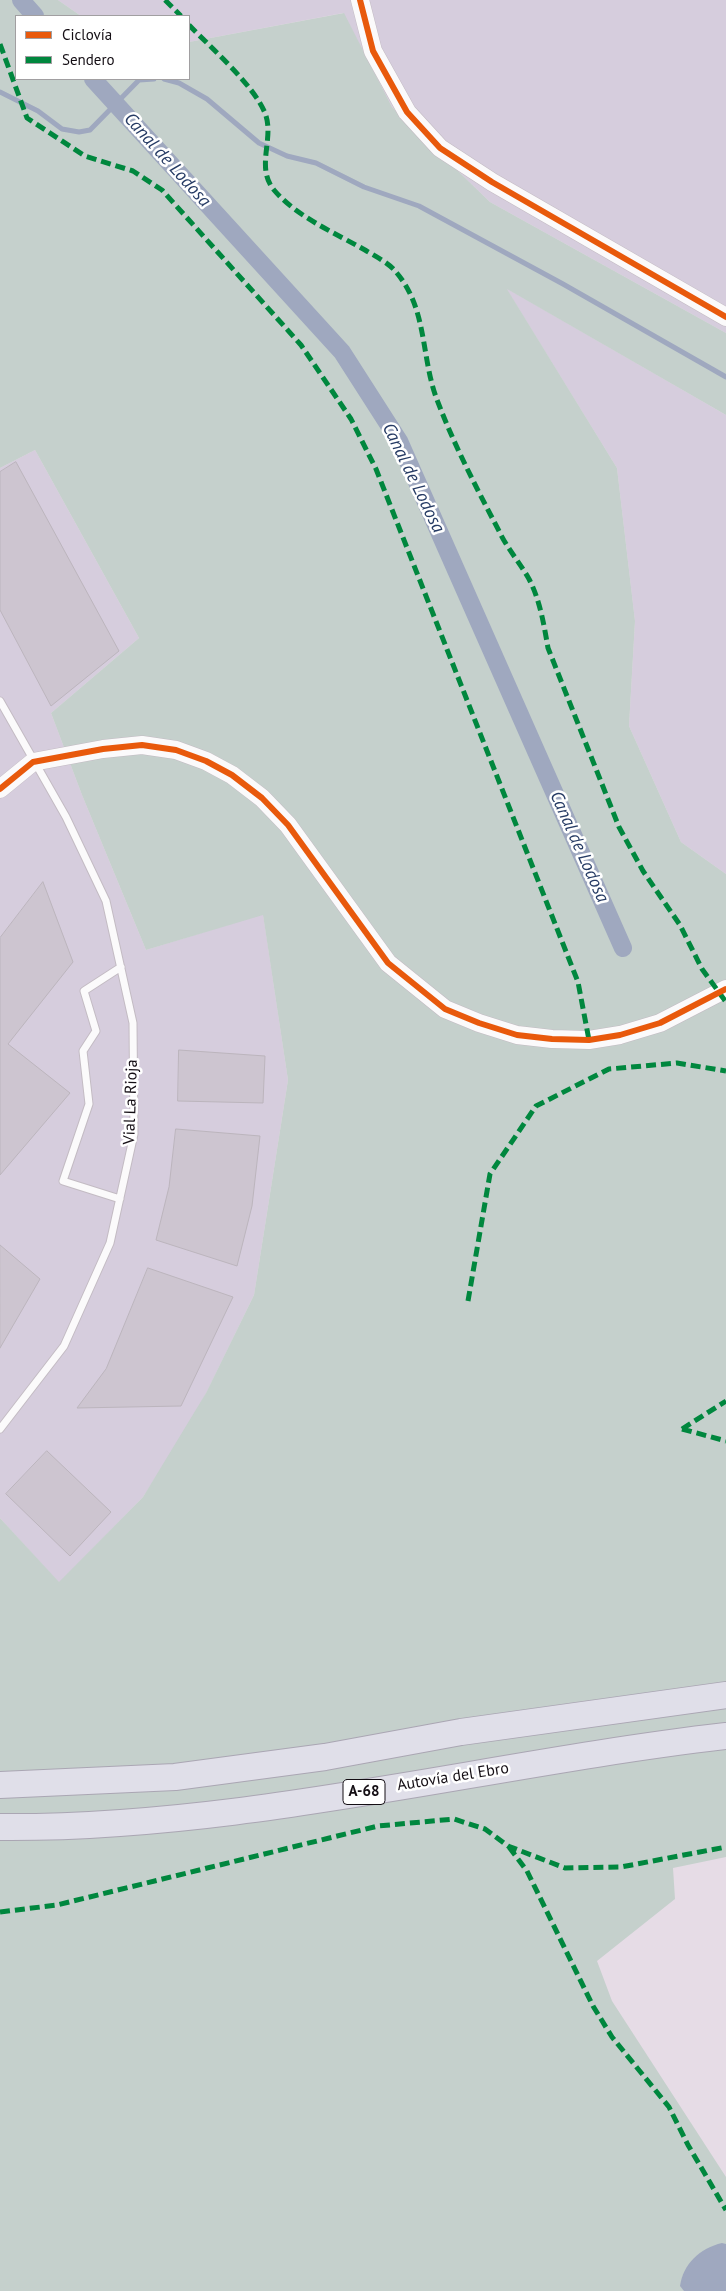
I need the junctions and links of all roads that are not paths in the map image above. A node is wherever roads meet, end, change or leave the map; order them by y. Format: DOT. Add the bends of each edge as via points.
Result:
graph roads {
  1 [pos="360,0"];
  2 [pos="726,317"];
  3 [pos="0,701"];
  4 [pos="33,762"];
  5 [pos="0,789"];
  6 [pos="121,967"];
  7 [pos="726,990"];
  8 [pos="120,1199"];
  9 [pos="1,1427"];
  10 [pos="726,1695"];
  11 [pos="726,1736"];
  12 [pos="0,1784"];
  13 [pos="0,1826"];
  1 -- 2 [label="street" via="373,52 407,112 440,148 492,182"];
  3 -- 4 [label="lane, Vial La Rioja"];
  4 -- 5 [label="street"];
  4 -- 6 [label="lane, Vial La Rioja" via="66,817 106,901"];
  4 -- 7 [label="street" via="142,745 176,750 232,774 288,825 388,963 445,1009 479,1023 517,1035 588,1040 660,1023"];
  6 -- 8 [label="lane, Vial La Rioja" via="133,1023 134,1134"];
  6 -- 8 [label="lane" via="84,992 96,1031 83,1052 89,1104 63,1181"];
  8 -- 9 [label="lane, Vial La Rioja" via="110,1243 64,1346"];
  10 -- 12 [label="highway" via="175,1777"];
  11 -- 13 [label="highway, Autovía del Ebro / A-68" via="629,1747 186,1818 50,1827"];
}
